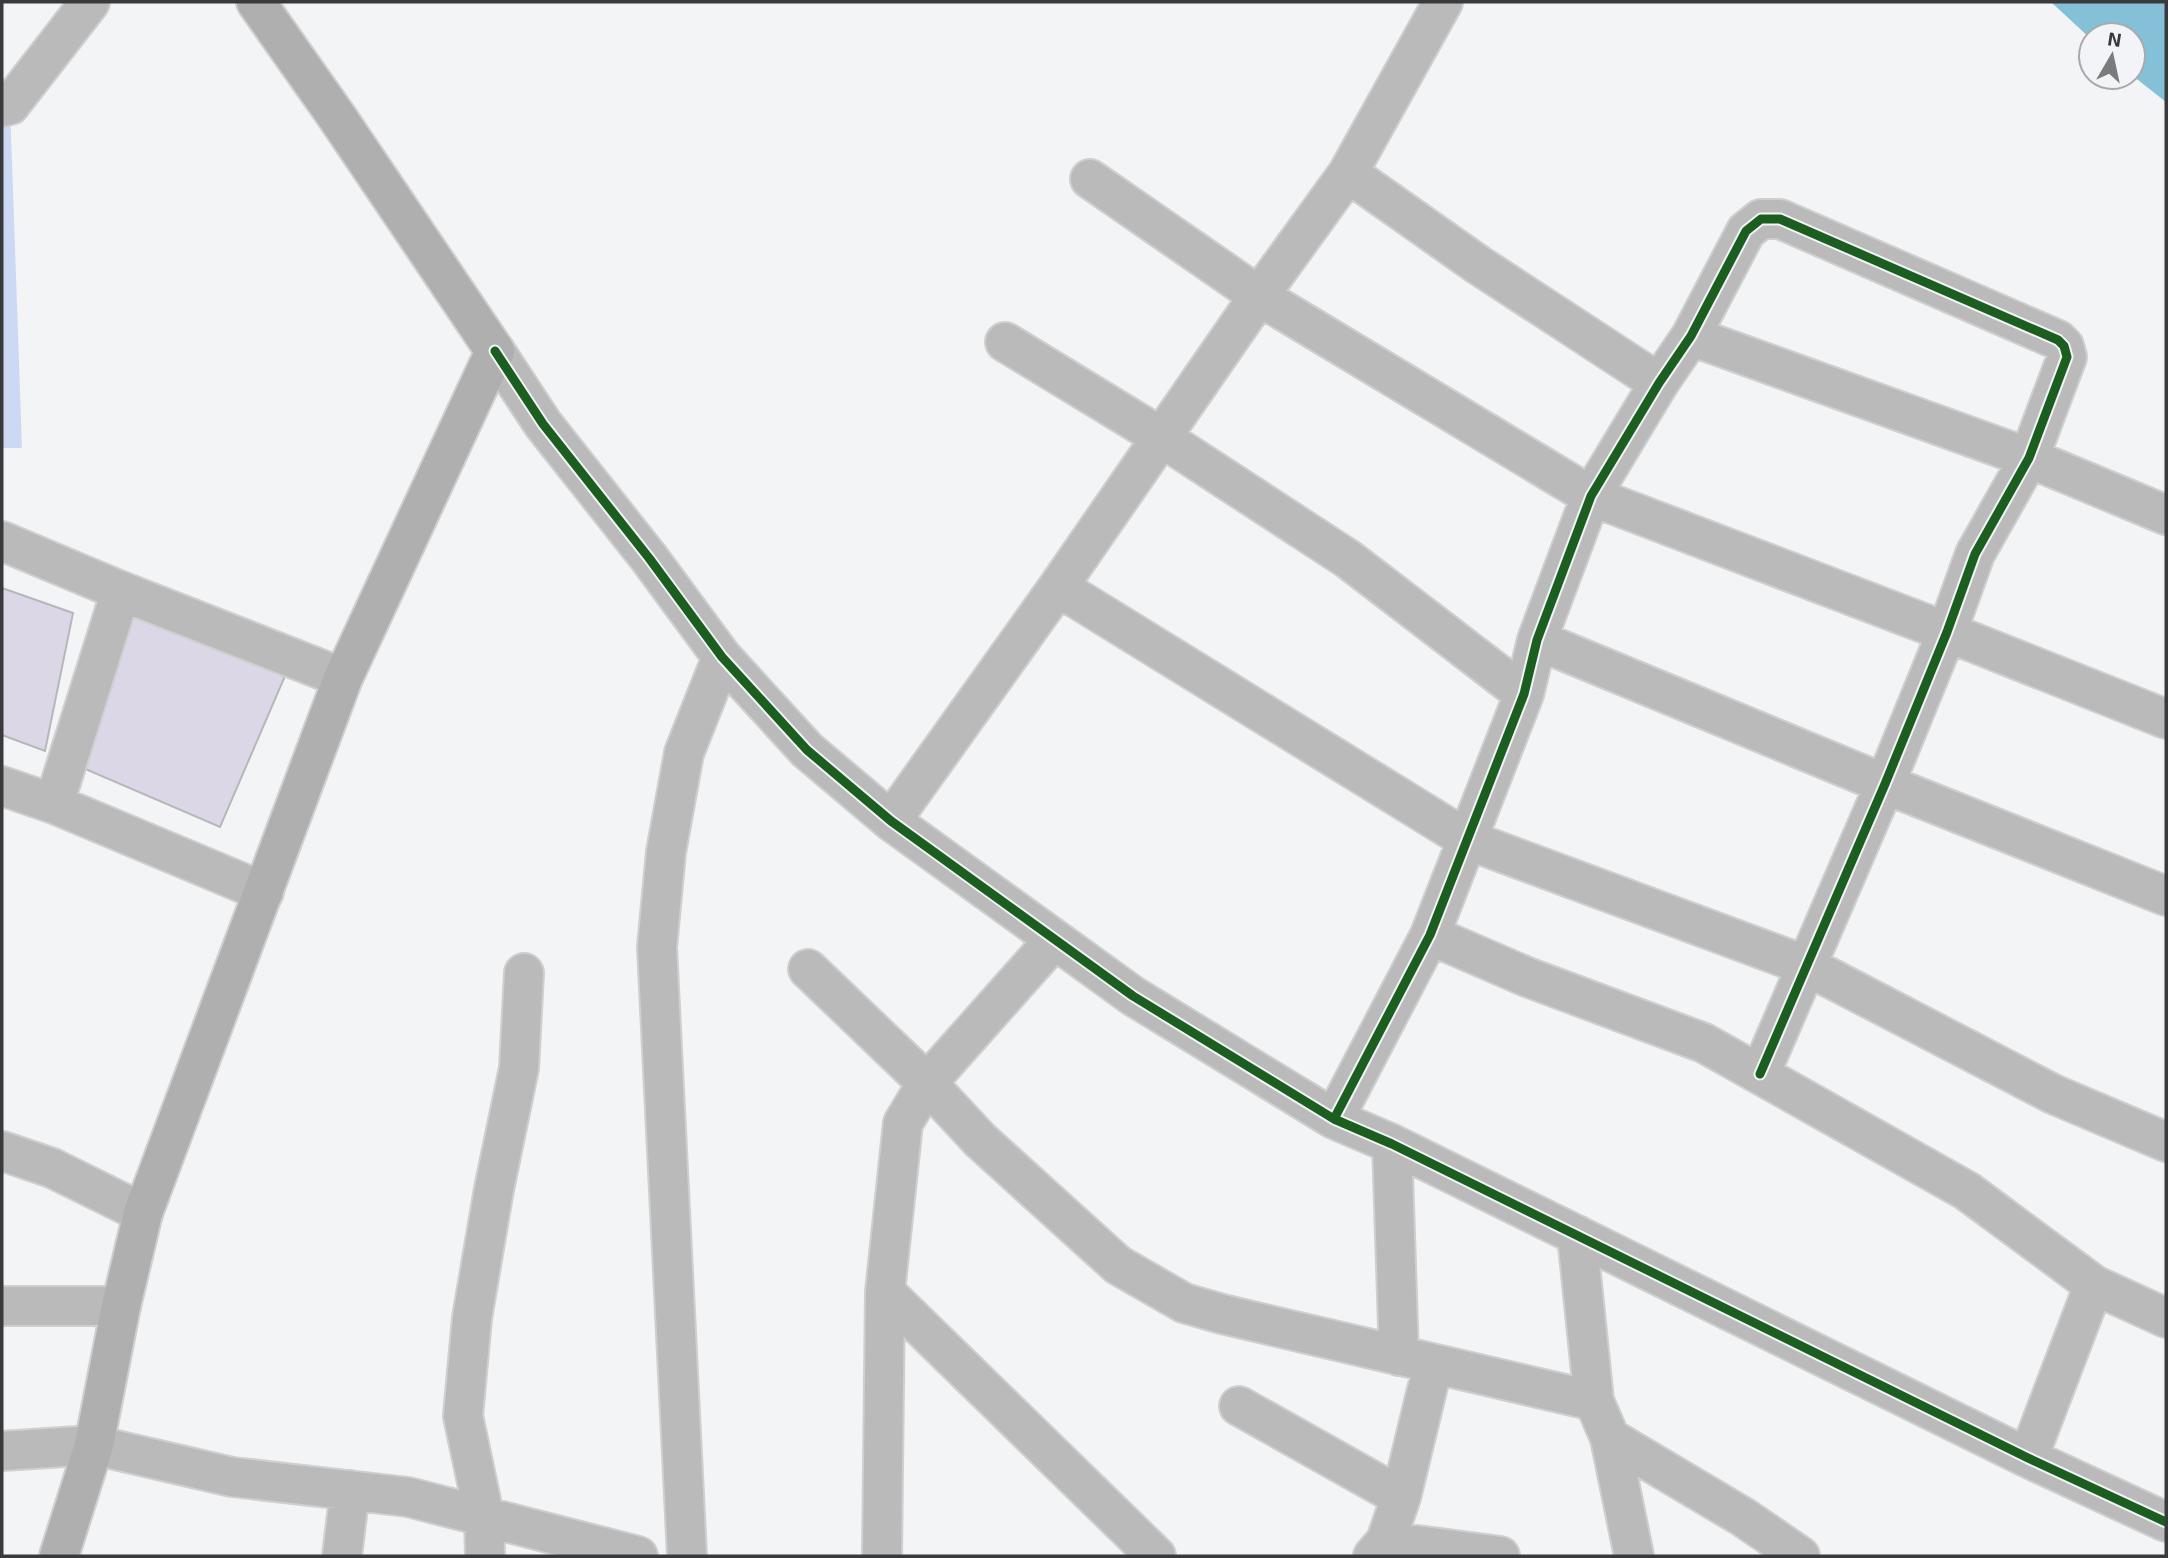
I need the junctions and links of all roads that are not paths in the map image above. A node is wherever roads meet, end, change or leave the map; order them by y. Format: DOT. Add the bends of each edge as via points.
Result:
graph roads {
  1 [pos="90,2"];
  2 [pos="256,2"];
  3 [pos="1443,2"];
  4 [pos="2,107"];
  5 [pos="1348,173"];
  6 [pos="1090,179"];
  7 [pos="1259,296"];
  8 [pos="1691,336"];
  9 [pos="1005,342"];
  10 [pos="495,351"];
  11 [pos="1659,383"];
  12 [pos="1161,437"];
  13 [pos="2029,458"];
  14 [pos="1591,496"];
  15 [pos="2166,515"];
  16 [pos="2,541"];
  17 [pos="1058,587"];
  18 [pos="121,591"];
  19 [pos="1947,632"];
  20 [pos="1537,640"];
  21 [pos="722,657"];
  22 [pos="343,678"];
  23 [pos="1524,694"];
  24 [pos="2166,719"];
  25 [pos="1885,784"];
  26 [pos="2,786"];
  27 [pos="54,804"];
  28 [pos="891,821"];
  29 [pos="1468,840"];
  30 [pos="264,892"];
  31 [pos="2166,896"];
  32 [pos="1430,935"];
  33 [pos="1054,940"];
  34 [pos="1807,966"];
  35 [pos="808,969"];
  36 [pos="524,973"];
  37 [pos="1760,1074"];
  38 [pos="927,1083"];
  39 [pos="1334,1119"];
  40 [pos="2166,1142"];
  41 [pos="1392,1144"];
  42 [pos="2,1151"];
  43 [pos="143,1213"];
  44 [pos="1577,1235"];
  45 [pos="2094,1285"];
  46 [pos="885,1292"];
  47 [pos="2,1306"];
  48 [pos="121,1306"];
  49 [pos="2166,1318"];
  50 [pos="1416,1361"];
  51 [pos="1594,1401"];
  52 [pos="1239,1406"];
  53 [pos="1610,1438"];
  54 [pos="94,1444"];
  55 [pos="2,1451"];
  56 [pos="2028,1458"];
  57 [pos="351,1490"];
  58 [pos="1401,1497"];
  59 [pos="484,1515"];
  60 [pos="2166,1522"];
  61 [pos="1380,1549"];
  62 [pos="59,1556"];
  63 [pos="342,1556"];
  64 [pos="485,1556"];
  65 [pos="638,1556"];
  66 [pos="687,1556"];
  67 [pos="882,1556"];
  68 [pos="1156,1556"];
  69 [pos="1500,1556"];
  70 [pos="1634,1556"];
  71 [pos="1800,1556"];
  1 -- 4 [label="street" via="10,105"];
  2 -- 10 [label="main road"];
  3 -- 5 [label="street"];
  5 -- 7 [label="street"];
  5 -- 11 [label="street"];
  6 -- 7 [label="street"];
  7 -- 12 [label="street"];
  7 -- 14 [label="street"];
  8 -- 11 [label="street"];
  8 -- 13 [label="street"];
  8 -- 13 [label="street" via="1746,231 1761,219 1780,219 2058,340 2067,357"];
  9 -- 12 [label="street"];
  10 -- 21 [label="street" via="543,424"];
  10 -- 22 [label="main road"];
  11 -- 14 [label="street"];
  12 -- 17 [label="street"];
  12 -- 23 [label="street" via="1348,559"];
  13 -- 15 [label="street"];
  13 -- 19 [label="street" via="1975,554"];
  14 -- 19 [label="street"];
  14 -- 20 [label="street"];
  16 -- 18 [label="street"];
  17 -- 28 [label="street"];
  17 -- 29 [label="street"];
  18 -- 22 [label="street"];
  18 -- 27 [label="street"];
  19 -- 24 [label="street"];
  19 -- 25 [label="street"];
  20 -- 23 [label="street"];
  20 -- 25 [label="street"];
  21 -- 28 [label="street" via="807,750"];
  21 -- 66 [label="street" via="684,753 666,852 657,947"];
  22 -- 30 [label="main road"];
  23 -- 29 [label="street"];
  25 -- 31 [label="street"];
  25 -- 34 [label="street"];
  26 -- 27 [label="street"];
  27 -- 30 [label="street"];
  28 -- 33 [label="street"];
  29 -- 32 [label="street"];
  29 -- 34 [label="street"];
  30 -- 43 [label="main road"];
  32 -- 37 [label="street" via="1527,977 1704,1043"];
  32 -- 39 [label="street"];
  33 -- 38 [label="street"];
  33 -- 39 [label="street" via="1133,996"];
  34 -- 37 [label="street"];
  34 -- 40 [label="street" via="2053,1094"];
  35 -- 38 [label="street"];
  36 -- 59 [label="street" via="519,1068 472,1318 463,1416"];
  37 -- 45 [label="street" via="1967,1191"];
  38 -- 46 [label="street" via="901,1129"];
  38 -- 50 [label="street" via="980,1140 1118,1265 1184,1303"];
  39 -- 41 [label="street"];
  41 -- 44 [label="street"];
  41 -- 50 [label="street"];
  42 -- 43 [label="street" via="52,1168"];
  43 -- 48 [label="main road"];
  44 -- 51 [label="street"];
  44 -- 56 [label="street"];
  45 -- 49 [label="street"];
  45 -- 56 [label="street"];
  46 -- 67 [label="street"];
  46 -- 68 [label="street"];
  47 -- 48 [label="street"];
  48 -- 54 [label="main road"];
  50 -- 51 [label="street"];
  50 -- 58 [label="street"];
  51 -- 53 [label="street"];
  52 -- 58 [label="street"];
  53 -- 70 [label="street"];
  53 -- 71 [label="street"];
  54 -- 55 [label="street"];
  54 -- 57 [label="street" via="232,1477"];
  54 -- 62 [label="main road"];
  56 -- 60 [label="street"];
  57 -- 59 [label="street" via="408,1497"];
  57 -- 63 [label="street"];
  58 -- 61 [label="street"];
  59 -- 64 [label="street"];
  59 -- 65 [label="street"];
  61 -- 69 [label="street"];
}
